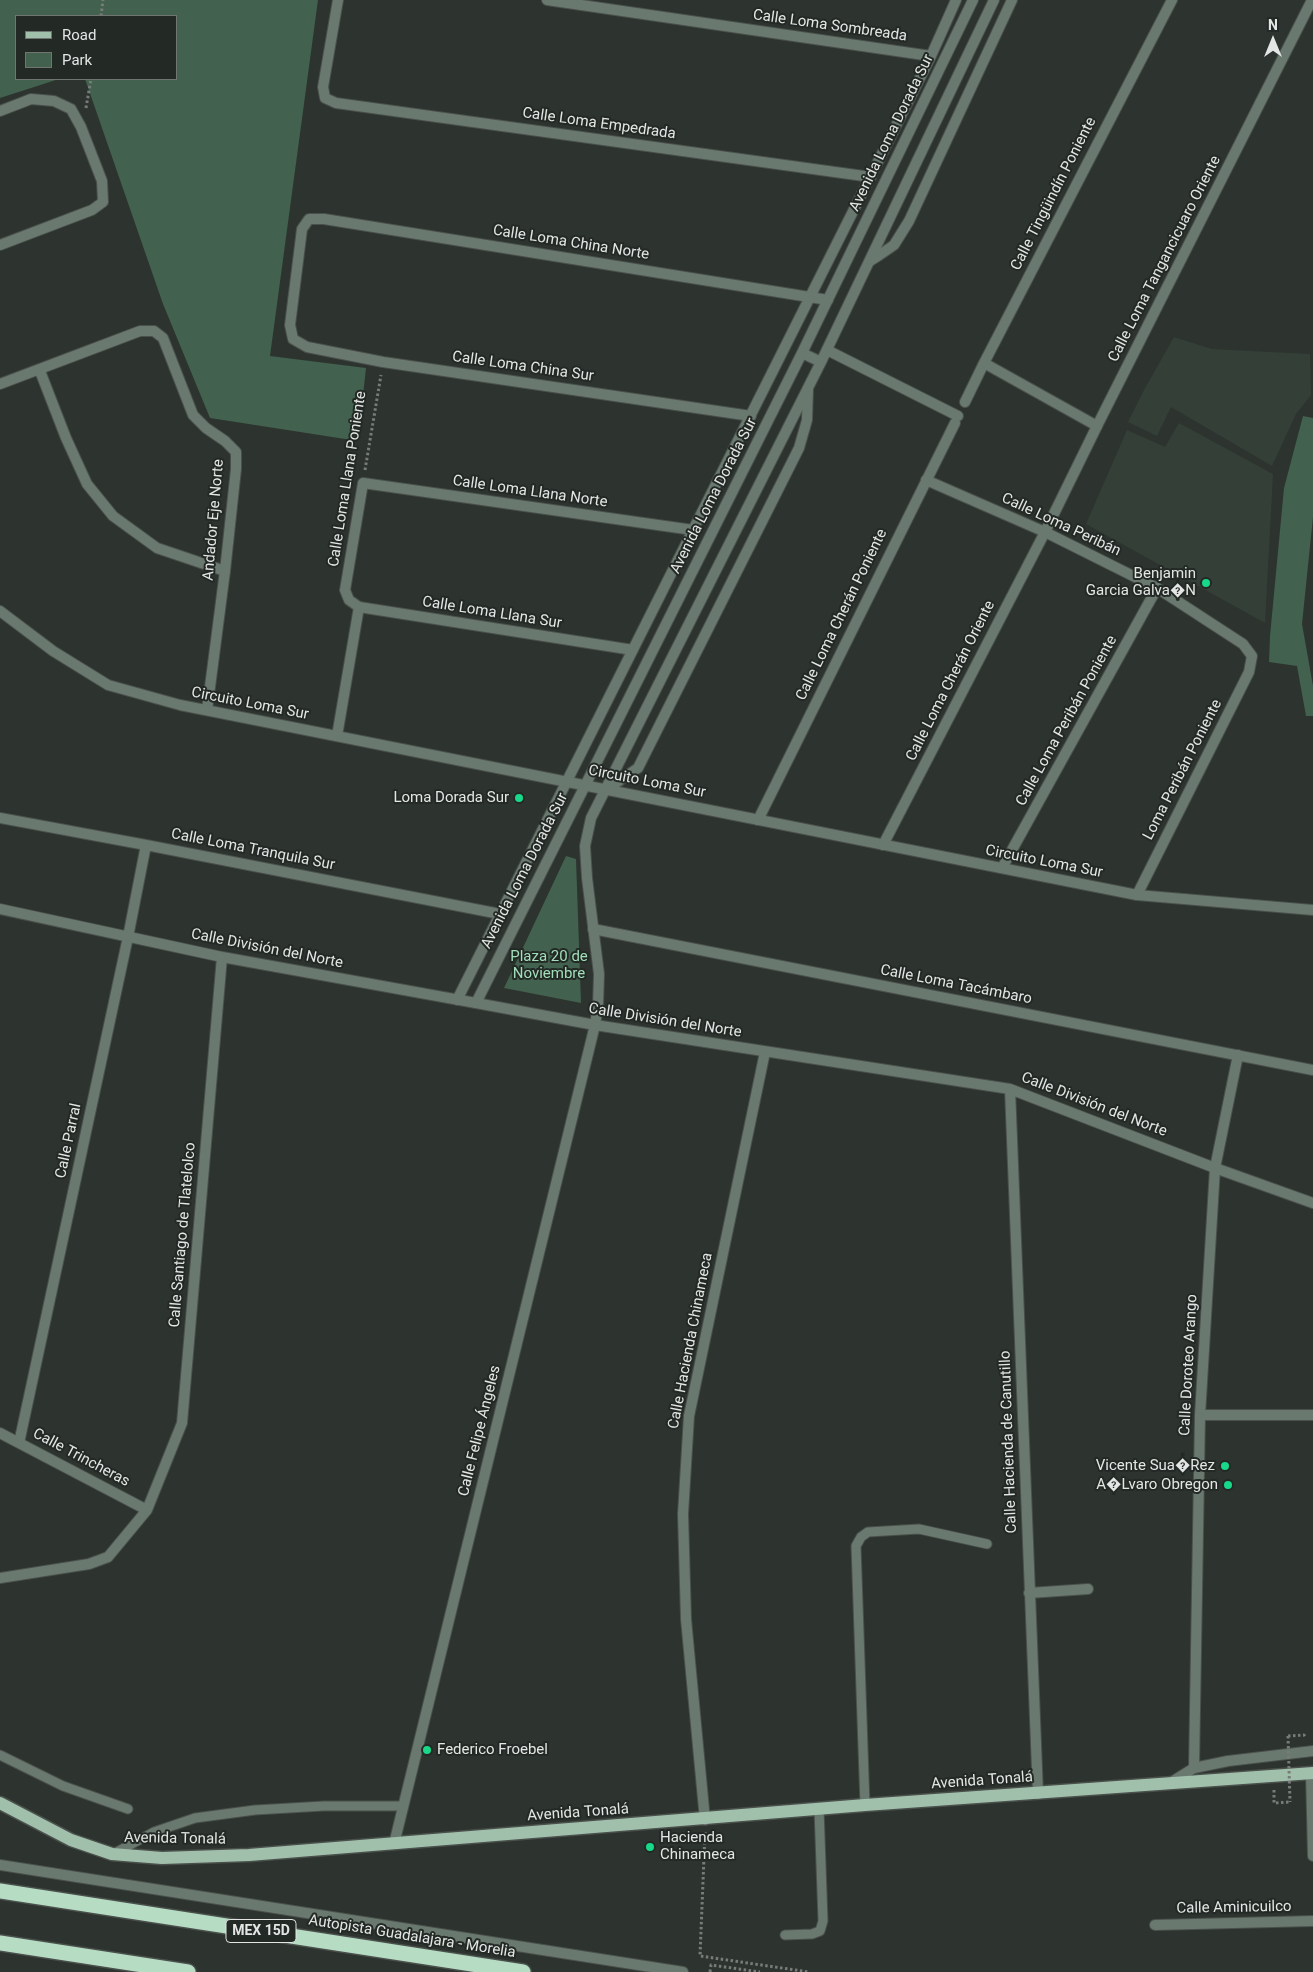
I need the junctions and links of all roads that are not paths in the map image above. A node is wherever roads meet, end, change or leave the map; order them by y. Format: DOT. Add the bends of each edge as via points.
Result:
graph roads {
  1 [pos="338,0"];
  2 [pos="547,0"];
  3 [pos="956,0"];
  4 [pos="973,0"];
  5 [pos="994,0"];
  6 [pos="1012,0"];
  7 [pos="1172,0"];
  8 [pos="1312,0"];
  9 [pos="931,56"];
  10 [pos="0,111"];
  11 [pos="871,177"];
  12 [pos="0,245"];
  13 [pos="870,260"];
  14 [pos="810,297"];
  15 [pos="828,300"];
  16 [pos="293,339"];
  17 [pos="827,350"];
  18 [pos="802,354"];
  19 [pos="821,362"];
  20 [pos="984,363"];
  21 [pos="40,371"];
  22 [pos="0,384"];
  23 [pos="808,389"];
  24 [pos="751,416"];
  25 [pos="956,420"];
  26 [pos="1096,426"];
  27 [pos="926,480"];
  28 [pos="363,483"];
  29 [pos="693,530"];
  30 [pos="1045,532"];
  31 [pos="225,571"];
  32 [pos="1157,588"];
  33 [pos="349,600"];
  34 [pos="359,607"];
  35 [pos="0,613"];
  36 [pos="633,650"];
  37 [pos="1252,656"];
  38 [pos="207,710"];
  39 [pos="337,736"];
  40 [pos="567,782"];
  41 [pos="585,785"];
  42 [pos="606,790"];
  43 [pos="0,818"];
  44 [pos="758,820"];
  45 [pos="146,845"];
  46 [pos="883,845"];
  47 [pos="1002,868"];
  48 [pos="1137,895"];
  49 [pos="0,910"];
  50 [pos="1313,910"];
  51 [pos="500,914"];
  52 [pos="594,929"];
  53 [pos="128,937"];
  54 [pos="222,957"];
  55 [pos="457,1000"];
  56 [pos="476,1003"];
  57 [pos="595,1025"];
  58 [pos="765,1052"];
  59 [pos="1238,1056"];
  60 [pos="1313,1070"];
  61 [pos="1010,1089"];
  62 [pos="1215,1168"];
  63 [pos="1313,1203"];
  64 [pos="1200,1415"];
  65 [pos="1313,1415"];
  66 [pos="0,1433"];
  67 [pos="19,1443"];
  68 [pos="147,1510"];
  69 [pos="987,1544"];
  70 [pos="0,1578"];
  71 [pos="1088,1590"];
  72 [pos="1030,1593"];
  73 [pos="1313,1751"];
  74 [pos="0,1755"];
  75 [pos="1194,1768"];
  76 [pos="1312,1773"];
  77 [pos="1169,1784"];
  78 [pos="1038,1794"];
  79 [pos="0,1803"];
  80 [pos="865,1805"];
  81 [pos="403,1806"];
  82 [pos="128,1809"];
  83 [pos="819,1809"];
  84 [pos="705,1820"];
  85 [pos="394,1844"];
  86 [pos="112,1854"];
  87 [pos="1313,1856"];
  88 [pos="0,1865"];
  89 [pos="0,1891"];
  90 [pos="1313,1921"];
  91 [pos="1155,1925"];
  92 [pos="785,1935"];
  93 [pos="0,1943"];
  94 [pos="188,1972"];
  95 [pos="522,1972"];
  96 [pos="684,1972"];
  1 -- 11 [label="street, Calle Loma Empedrada" via="323,87 325,98 336,103"];
  2 -- 9 [label="street, Calle Loma Sombreada"];
  3 -- 9 [label="street, Avenida Loma Dorada Sur"];
  4 -- 15 [label="street, Avenida Loma Dorada Sur"];
  5 -- 13 [label="street"];
  6 -- 13 [label="street" via="904,230 894,244"];
  7 -- 20 [label="street, Calle Tingüindín Poniente"];
  8 -- 26 [label="street, Calle Loma Tangancicuaro Oriente"];
  9 -- 11 [label="street, Avenida Loma Dorada Sur"];
  10 -- 12 [label="street" via="31,99 54,101 71,109 102,181 103,202 92,210"];
  11 -- 14 [label="street, Avenida Loma Dorada Sur"];
  13 -- 17 [label="street"];
  14 -- 15 [label="street, Calle Loma China Norte"];
  14 -- 16 [label="street, Calle Loma China Norte" via="334,220 309,219 302,229 290,325"];
  14 -- 24 [label="street, Avenida Loma Dorada Sur"];
  15 -- 18 [label="street, Avenida Loma Dorada Sur"];
  16 -- 24 [label="street, Calle Loma China Sur" via="307,347 383,362"];
  17 -- 19 [label="street"];
  17 -- 25 [label="street"];
  18 -- 19 [label="street"];
  18 -- 41 [label="street, Avenida Loma Dorada Sur"];
  19 -- 23 [label="street"];
  20 -- 25 [label="street, Calle Tingüindín Poniente"];
  20 -- 26 [label="street"];
  21 -- 22 [label="street"];
  21 -- 31 [label="street" via="87,484 113,516 157,548"];
  21 -- 31 [label="street, Andador Eje Norte" via="140,331 154,330 163,338 193,415 236,452"];
  23 -- 42 [label="street"];
  23 -- 42 [label="street" via="807,420 799,448 638,768"];
  24 -- 29 [label="street, Avenida Loma Dorada Sur"];
  25 -- 27 [label="street, Calle Loma Cherán Poniente"];
  26 -- 30 [label="street, Calle Loma Tangancicuaro Oriente"];
  27 -- 30 [label="street, Calle Loma Peribán"];
  27 -- 44 [label="street, Calle Loma Cherán Poniente"];
  28 -- 29 [label="street, Calle Loma Llana Norte"];
  28 -- 33 [label="street, Calle Loma Llana Poniente" via="345,590"];
  29 -- 36 [label="street, Avenida Loma Dorada Sur"];
  30 -- 32 [label="street, Calle Loma Peribán"];
  30 -- 46 [label="street, Calle Loma Cherán Oriente"];
  31 -- 38 [label="street, Andador Eje Norte"];
  32 -- 37 [label="street, Calle Loma Peribán" via="1243,644"];
  32 -- 47 [label="street, Calle Loma Peribán Poniente"];
  33 -- 34 [label="street, Calle Loma Llana Sur"];
  34 -- 36 [label="street, Calle Loma Llana Sur"];
  34 -- 39 [label="street"];
  35 -- 38 [label="street, Circuito Loma Sur" via="108,685"];
  36 -- 40 [label="street, Avenida Loma Dorada Sur"];
  37 -- 48 [label="street, Loma Peribán Poniente" via="1249,672"];
  38 -- 39 [label="street, Circuito Loma Sur"];
  39 -- 40 [label="street, Circuito Loma Sur"];
  40 -- 41 [label="street, Circuito Loma Sur"];
  40 -- 51 [label="street, Avenida Loma Dorada Sur"];
  41 -- 42 [label="street, Circuito Loma Sur"];
  41 -- 56 [label="street, Avenida Loma Dorada Sur"];
  42 -- 44 [label="street, Circuito Loma Sur"];
  42 -- 52 [label="street" via="591,818 585,846"];
  43 -- 45 [label="street, Calle Loma Tranquila Sur"];
  44 -- 46 [label="street, Circuito Loma Sur"];
  45 -- 51 [label="street, Calle Loma Tranquila Sur"];
  45 -- 53 [label="street, Calle Parral"];
  46 -- 47 [label="street, Circuito Loma Sur"];
  47 -- 48 [label="street, Circuito Loma Sur"];
  48 -- 50 [label="street, Circuito Loma Sur"];
  49 -- 53 [label="street, Calle División del Norte"];
  51 -- 55 [label="street, Avenida Loma Dorada Sur"];
  52 -- 57 [label="street" via="599,974"];
  52 -- 59 [label="street, Calle Loma Tacámbaro"];
  53 -- 54 [label="street, Calle División del Norte"];
  53 -- 67 [label="street, Calle Parral"];
  54 -- 55 [label="street, Calle División del Norte"];
  54 -- 68 [label="street, Calle Santiago de Tlatelolco" via="182,1423"];
  55 -- 56 [label="street, Calle División del Norte"];
  56 -- 57 [label="street, Calle División del Norte"];
  57 -- 58 [label="street, Calle División del Norte"];
  57 -- 81 [label="street, Calle Felipe Ángeles"];
  58 -- 61 [label="street, Calle División del Norte"];
  58 -- 84 [label="street, Calle Hacienda Chinameca" via="690,1416 683,1514 686,1619"];
  59 -- 60 [label="street, Calle Loma Tacámbaro"];
  59 -- 62 [label="street, Calle Doroteo Arango"];
  61 -- 62 [label="street, Calle División del Norte"];
  61 -- 72 [label="street, Calle Hacienda de Canutillo"];
  62 -- 63 [label="street, Calle División del Norte"];
  62 -- 64 [label="street, Calle Doroteo Arango"];
  64 -- 65 [label="street"];
  64 -- 75 [label="street, Calle Doroteo Arango"];
  66 -- 67 [label="street, Calle Trincheras"];
  67 -- 68 [label="street, Calle Trincheras"];
  68 -- 70 [label="street, Calle Santiago de Tlatelolco" via="108,1557 89,1564"];
  69 -- 80 [label="lane" via="919,1529 868,1532 856,1546"];
  71 -- 72 [label="street"];
  72 -- 78 [label="street, Calle Hacienda de Canutillo"];
  73 -- 75 [label="street, Avenida Tonalá"];
  74 -- 82 [label="lane" via="62,1786"];
  75 -- 77 [label="street, Avenida Tonalá"];
  76 -- 77 [label="main road, Avenida Tonalá"];
  76 -- 87 [label="street"];
  77 -- 78 [label="main road, Avenida Tonalá"];
  78 -- 80 [label="main road, Avenida Tonalá"];
  79 -- 86 [label="main road, Avenida Tonalá" via="71,1840"];
  80 -- 83 [label="main road, Avenida Tonalá"];
  81 -- 85 [label="street, Calle Felipe Ángeles"];
  81 -- 86 [label="lane" via="254,1810 195,1818 154,1832"];
  83 -- 84 [label="main road, Avenida Tonalá"];
  83 -- 92 [label="lane" via="823,1921 820,1931 812,1934"];
  84 -- 85 [label="main road, Avenida Tonalá"];
  85 -- 86 [label="main road, Avenida Tonalá" via="162,1858"];
  88 -- 96 [label="street"];
  89 -- 95 [label="highway, Autopista Guadalajara - Morelia / MEX 15D"];
  90 -- 91 [label="street, Calle Aminicuilco"];
  93 -- 94 [label="highway"];
}
